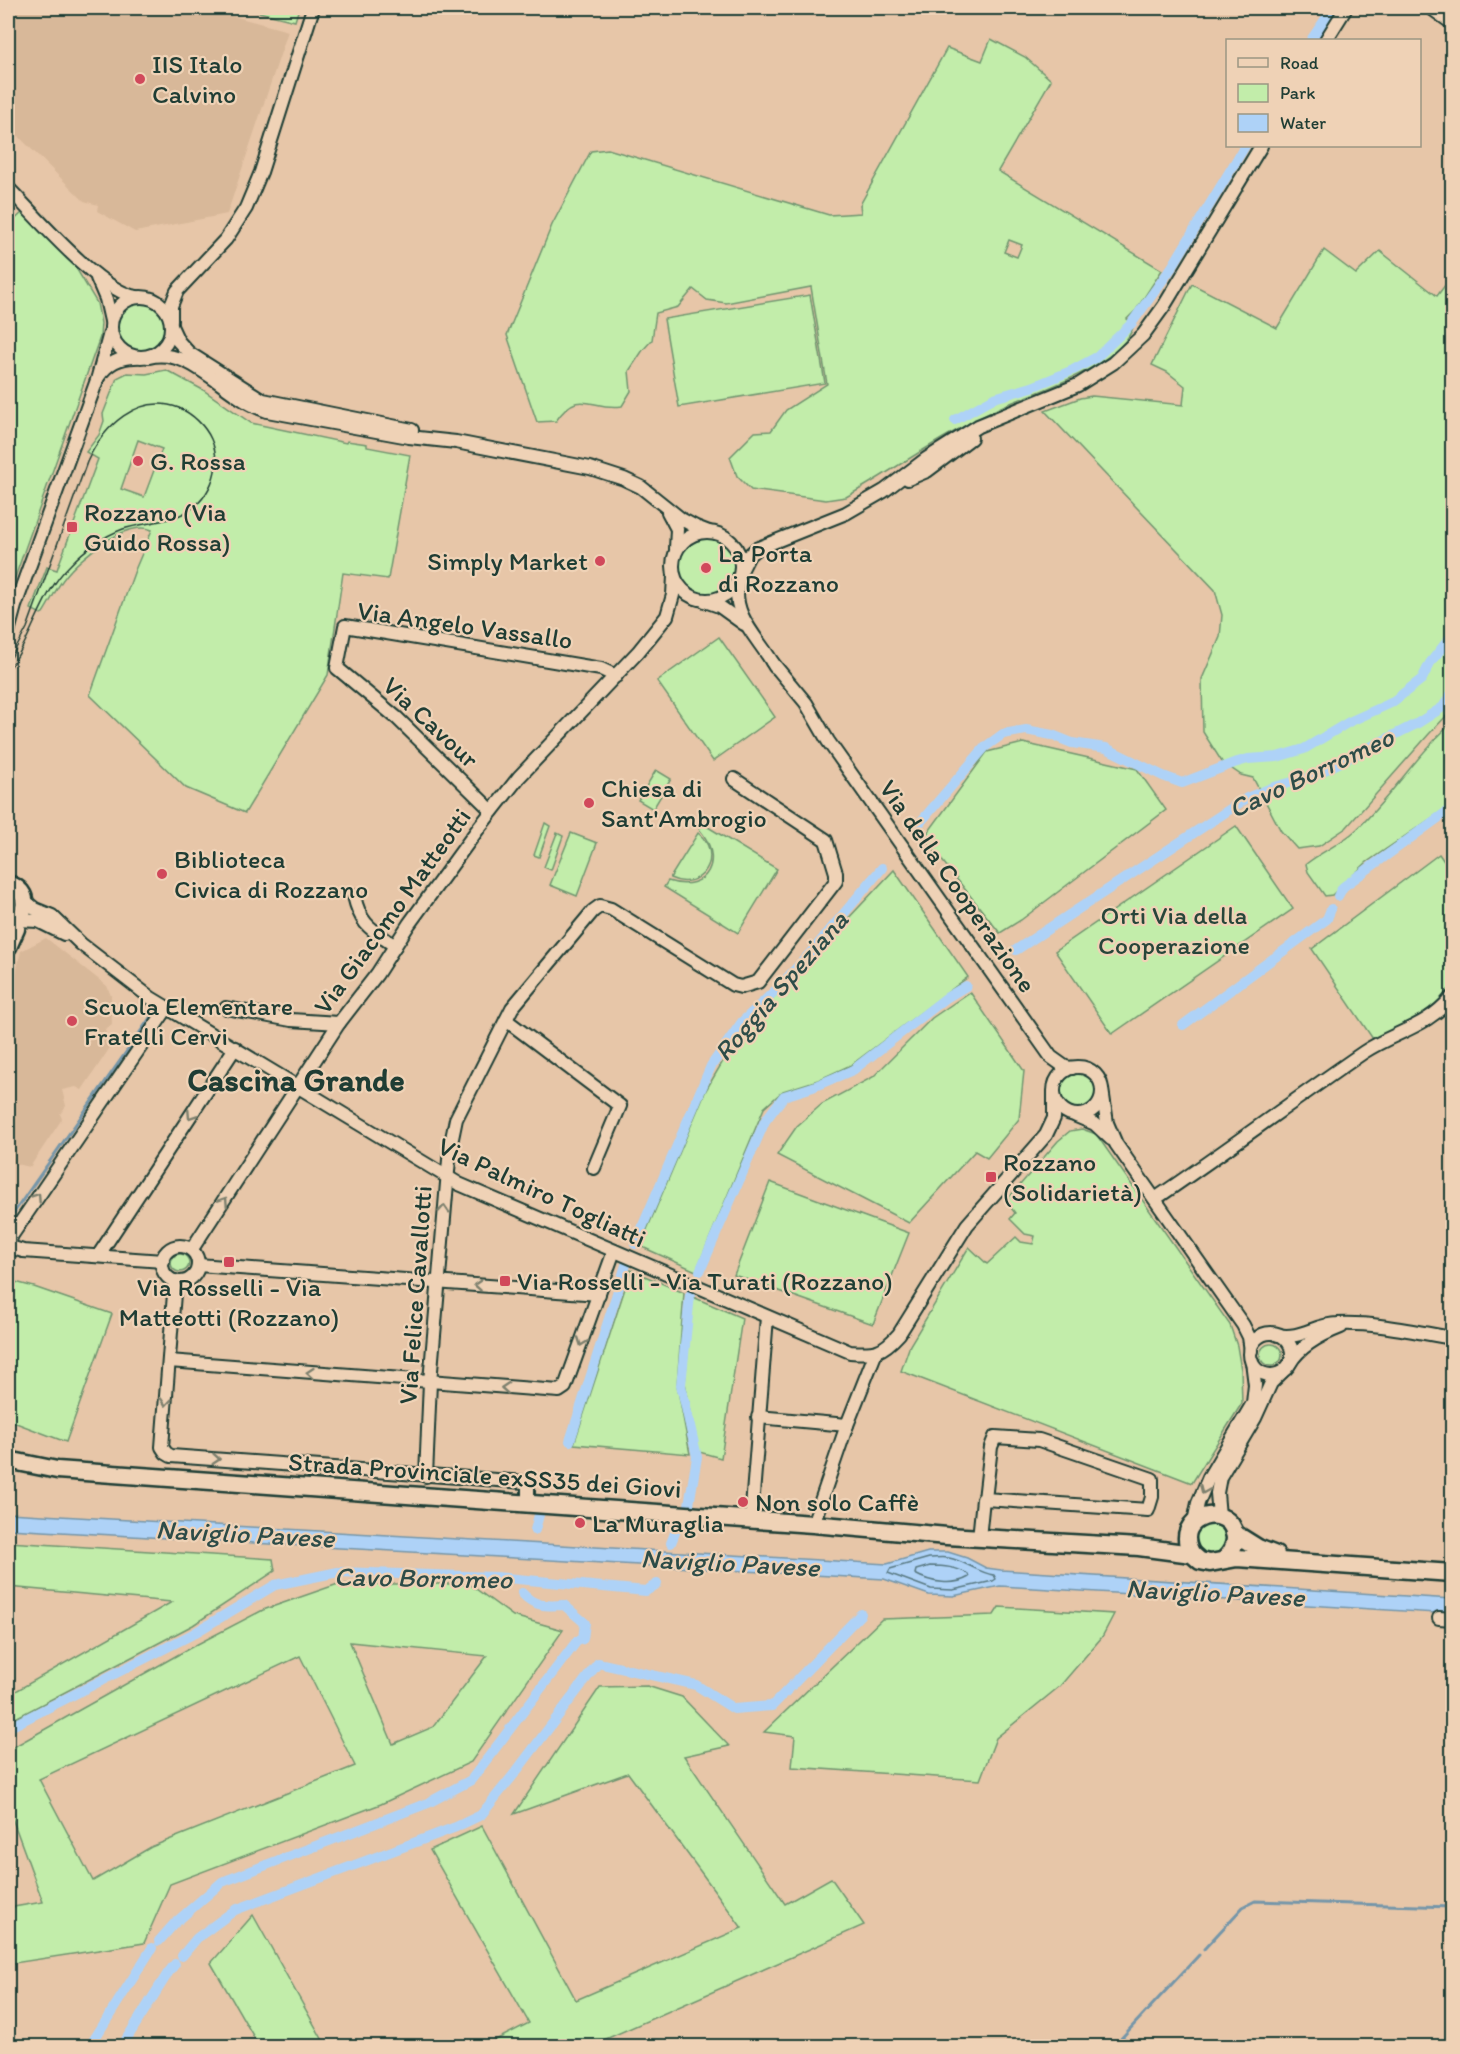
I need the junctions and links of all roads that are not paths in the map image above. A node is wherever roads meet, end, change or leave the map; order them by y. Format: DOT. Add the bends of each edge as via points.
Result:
graph roads {
  1 [pos="313,8"];
  2 [pos="1346,8"];
  3 [pos="1431,8"];
  4 [pos="1452,23"];
  5 [pos="1327,39"];
  6 [pos="1261,147"];
  7 [pos="8,188"];
  8 [pos="95,274"];
  9 [pos="177,291"];
  10 [pos="144,297"];
  11 [pos="171,323"];
  12 [pos="111,327"];
  13 [pos="143,357"];
  14 [pos="97,380"];
  15 [pos="456,442"];
  16 [pos="664,506"];
  17 [pos="709,532"];
  18 [pos="729,541"];
  19 [pos="763,545"];
  20 [pos="675,552"];
  21 [pos="674,576"];
  22 [pos="739,576"];
  23 [pos="702,601"];
  24 [pos="669,612"];
  25 [pos="747,627"];
  26 [pos="8,632"];
  27 [pos="337,668"];
  28 [pos="616,676"];
  29 [pos="734,779"];
  30 [pos="492,811"];
  31 [pos="9,883"];
  32 [pos="354,896"];
  33 [pos="25,901"];
  34 [pos="14,922"];
  35 [pos="81,944"];
  36 [pos="395,946"];
  37 [pos="8,947"];
  38 [pos="1452,997"];
  39 [pos="167,1008"];
  40 [pos="226,1008"];
  41 [pos="506,1020"];
  42 [pos="339,1023"];
  43 [pos="235,1048"];
  44 [pos="1051,1057"];
  45 [pos="1072,1068"];
  46 [pos="297,1086"];
  47 [pos="1054,1089"];
  48 [pos="1102,1089"];
  49 [pos="1080,1115"];
  50 [pos="1046,1135"];
  51 [pos="1116,1144"];
  52 [pos="594,1168"];
  53 [pos="446,1177"];
  54 [pos="1155,1199"];
  55 [pos="192,1249"];
  56 [pos="614,1251"];
  57 [pos="98,1256"];
  58 [pos="163,1261"];
  59 [pos="198,1265"];
  60 [pos="175,1281"];
  61 [pos="439,1282"];
  62 [pos="599,1294"];
  63 [pos="767,1317"];
  64 [pos="1239,1318"];
  65 [pos="1354,1324"];
  66 [pos="1274,1335"];
  67 [pos="1452,1338"];
  68 [pos="881,1350"];
  69 [pos="1251,1356"];
  70 [pos="169,1361"];
  71 [pos="1286,1367"];
  72 [pos="430,1382"];
  73 [pos="758,1417"];
  74 [pos="847,1425"];
  75 [pos="8,1461"];
  76 [pos="309,1466"];
  77 [pos="426,1476"];
  78 [pos="306,1488"];
  79 [pos="986,1499"];
  80 [pos="528,1504"];
  81 [pos="1219,1516"];
  82 [pos="751,1520"];
  83 [pos="813,1524"];
  84 [pos="1191,1526"];
  85 [pos="1234,1533"];
  86 [pos="979,1538"];
  87 [pos="1139,1547"];
  88 [pos="1192,1554"];
  89 [pos="1225,1558"];
  90 [pos="1294,1561"];
  91 [pos="1452,1573"];
  92 [pos="1439,1618"];
  93 [pos="1452,1619"];
  1 -- 9 [label="street" via="246,208 226,238"];
  2 -- 5 [label="street"];
  3 -- 4 [label="street"];
  6 -- 19 [label="street" via="1164,306 1143,335 1113,363 1078,385 1012,411 927,471 846,513"];
  7 -- 8 [label="street"];
  8 -- 10 [label="street" via="121,293"];
  8 -- 12 [label="street" via="106,299"];
  9 -- 10 [label="street" via="158,298"];
  9 -- 11 [label="street" via="171,306"];
  10 -- 11 [label="street" via="162,306"];
  10 -- 12 [label="street" via="128,300 119,307"];
  11 -- 13 [label="street" via="168,342 160,351"];
  11 -- 15 [label="street" via="178,341 189,353 263,400 406,428"];
  12 -- 13 [label="street" via="118,347"];
  12 -- 14 [label="street"];
  13 -- 14 [label="street" via="112,363"];
  13 -- 15 [label="street" via="162,354 180,358 267,411"];
  14 -- 26 [label="street"];
  15 -- 16 [label="street" via="602,471 641,487"];
  16 -- 17 [label="street" via="696,528"];
  16 -- 20 [label="street" via="677,529"];
  17 -- 18 [label="street"];
  17 -- 20 [label="street" via="686,539"];
  18 -- 19 [label="street"];
  18 -- 22 [label="street" via="740,557"];
  19 -- 22 [label="street" via="751,553"];
  20 -- 21 [label="street"];
  21 -- 23 [label="street" via="682,590"];
  21 -- 24 [label="street"];
  22 -- 23 [label="street" via="724,596"];
  22 -- 25 [label="street, Via della Cooperazione" via="737,604"];
  23 -- 24 [label="street"];
  23 -- 25 [label="street, Via della Cooperazione" via="719,606"];
  24 -- 28 [label="street, Via Giacomo Matteotti"];
  25 -- 44 [label="street, Via della Cooperazione" via="800,708 828,741"];
  27 -- 28 [label="street, Via Angelo Vassallo" via="345,626 601,669"];
  27 -- 30 [label="street, Via Cavour" via="397,718"];
  28 -- 30 [label="street, Via Giacomo Matteotti" via="519,777"];
  29 -- 41 [label="street, Via Felice Cavallotti" via="821,835 836,873 833,885 758,982 734,985 611,909 600,906 516,1002"];
  30 -- 36 [label="street, Via Giacomo Matteotti"];
  31 -- 33 [label="main road"];
  32 -- 36 [label="street" via="364,924"];
  33 -- 34 [label="main road" via="22,914"];
  33 -- 35 [label="street, Via Palmiro Togliatti" via="52,916"];
  34 -- 35 [label="street, Via Palmiro Togliatti" via="38,921"];
  34 -- 37 [label="main road" via="16,929"];
  35 -- 39 [label="street, Via Palmiro Togliatti"];
  36 -- 42 [label="street, Via Giacomo Matteotti"];
  38 -- 54 [label="street" via="1441,1010 1367,1050"];
  39 -- 43 [label="street, Via Palmiro Togliatti"];
  57 -- 39 [label="street, one-way" via="23,1251 10,1247 9,1242"];
  40 -- 42 [label="street" via="291,1020"];
  41 -- 52 [label="street" via="620,1106"];
  41 -- 53 [label="street, Via Felice Cavallotti" via="456,1119"];
  42 -- 46 [label="street, Via Giacomo Matteotti"];
  43 -- 46 [label="street, Via Palmiro Togliatti"];
  43 -- 57 [label="street, one-way"];
  44 -- 45 [label="street, Via della Cooperazione"];
  44 -- 47 [label="street, Via della Cooperazione"];
  45 -- 47 [label="street" via="1061,1074"];
  45 -- 48 [label="street" via="1091,1071"];
  46 -- 53 [label="street, Via Palmiro Togliatti"];
  55 -- 46 [label="street, Via Giacomo Matteotti, one-way"];
  47 -- 49 [label="street" via="1059,1106"];
  47 -- 50 [label="street, Via della Cooperazione" via="1053,1118"];
  48 -- 49 [label="street" via="1098,1105"];
  48 -- 51 [label="street" via="1107,1124"];
  49 -- 50 [label="street"];
  49 -- 51 [label="street"];
  50 -- 68 [label="street" via="970,1220 906,1324"];
  51 -- 54 [label="street"];
  53 -- 56 [label="street, Via Palmiro Togliatti"];
  61 -- 53 [label="street, Via Felice Cavallotti, one-way"];
  54 -- 64 [label="street"];
  55 -- 58 [label="street" via="172,1248"];
  55 -- 59 [label="street"];
  56 -- 62 [label="street"];
  56 -- 63 [label="street, Via Palmiro Togliatti"];
  57 -- 58 [label="street"];
  58 -- 60 [label="street" via="165,1272"];
  59 -- 60 [label="street" via="192,1277"];
  59 -- 61 [label="street"];
  60 -- 70 [label="street"];
  62 -- 61 [label="street, one-way"];
  61 -- 72 [label="street, Via Felice Cavallotti"];
  62 -- 72 [label="street, one-way" via="563,1390"];
  63 -- 68 [label="street, Via Palmiro Togliatti" via="850,1352"];
  63 -- 73 [label="street"];
  64 -- 66 [label="street"];
  64 -- 69 [label="street" via="1248,1334"];
  65 -- 66 [label="street" via="1329,1324 1295,1336"];
  65 -- 67 [label="street"];
  65 -- 71 [label="street" via="1321,1337 1298,1352"];
  66 -- 69 [label="street" via="1258,1339"];
  66 -- 71 [label="street" via="1285,1339 1290,1347 1292,1355"];
  68 -- 74 [label="street"];
  69 -- 71 [label="street" via="1264,1374 1273,1375"];
  69 -- 84 [label="street, one-way" via="1253,1404 1209,1477"];
  72 -- 70 [label="street, one-way"];
  70 -- 76 [label="street, one-way" via="162,1447 165,1453"];
  71 -- 81 [label="street" via="1271,1383 1222,1473 1217,1493"];
  72 -- 77 [label="street, Via Felice Cavallotti"];
  73 -- 74 [label="street"];
  73 -- 82 [label="street"];
  74 -- 83 [label="street"];
  75 -- 78 [label="main road, Strada Provinciale exSS35 dei Giovi" via="57,1470"];
  76 -- 77 [label="street"];
  76 -- 78 [label="street"];
  77 -- 80 [label="street" via="528,1483"];
  78 -- 80 [label="main road, Strada Provinciale exSS35 dei Giovi"];
  79 -- 79 [label="street" via="1148,1510 1152,1479 1039,1440 995,1437"];
  79 -- 86 [label="street"];
  80 -- 82 [label="main road, Strada Provinciale exSS35 dei Giovi"];
  81 -- 84 [label="main road" via="1203,1516"];
  81 -- 85 [label="main road"];
  82 -- 83 [label="main road, Strada Provinciale exSS35 dei Giovi"];
  83 -- 86 [label="main road, Strada Provinciale exSS35 dei Giovi"];
  84 -- 87 [label="main road" via="1168,1540"];
  84 -- 88 [label="main road" via="1187,1542"];
  85 -- 89 [label="main road" via="1233,1548"];
  85 -- 90 [label="main road" via="1258,1548"];
  86 -- 87 [label="main road, Strada Provinciale exSS35 dei Giovi"];
  87 -- 88 [label="main road"];
  88 -- 89 [label="main road" via="1210,1563"];
  89 -- 90 [label="main road"];
  90 -- 91 [label="main road"];
  92 -- 93 [label="street"];
}
